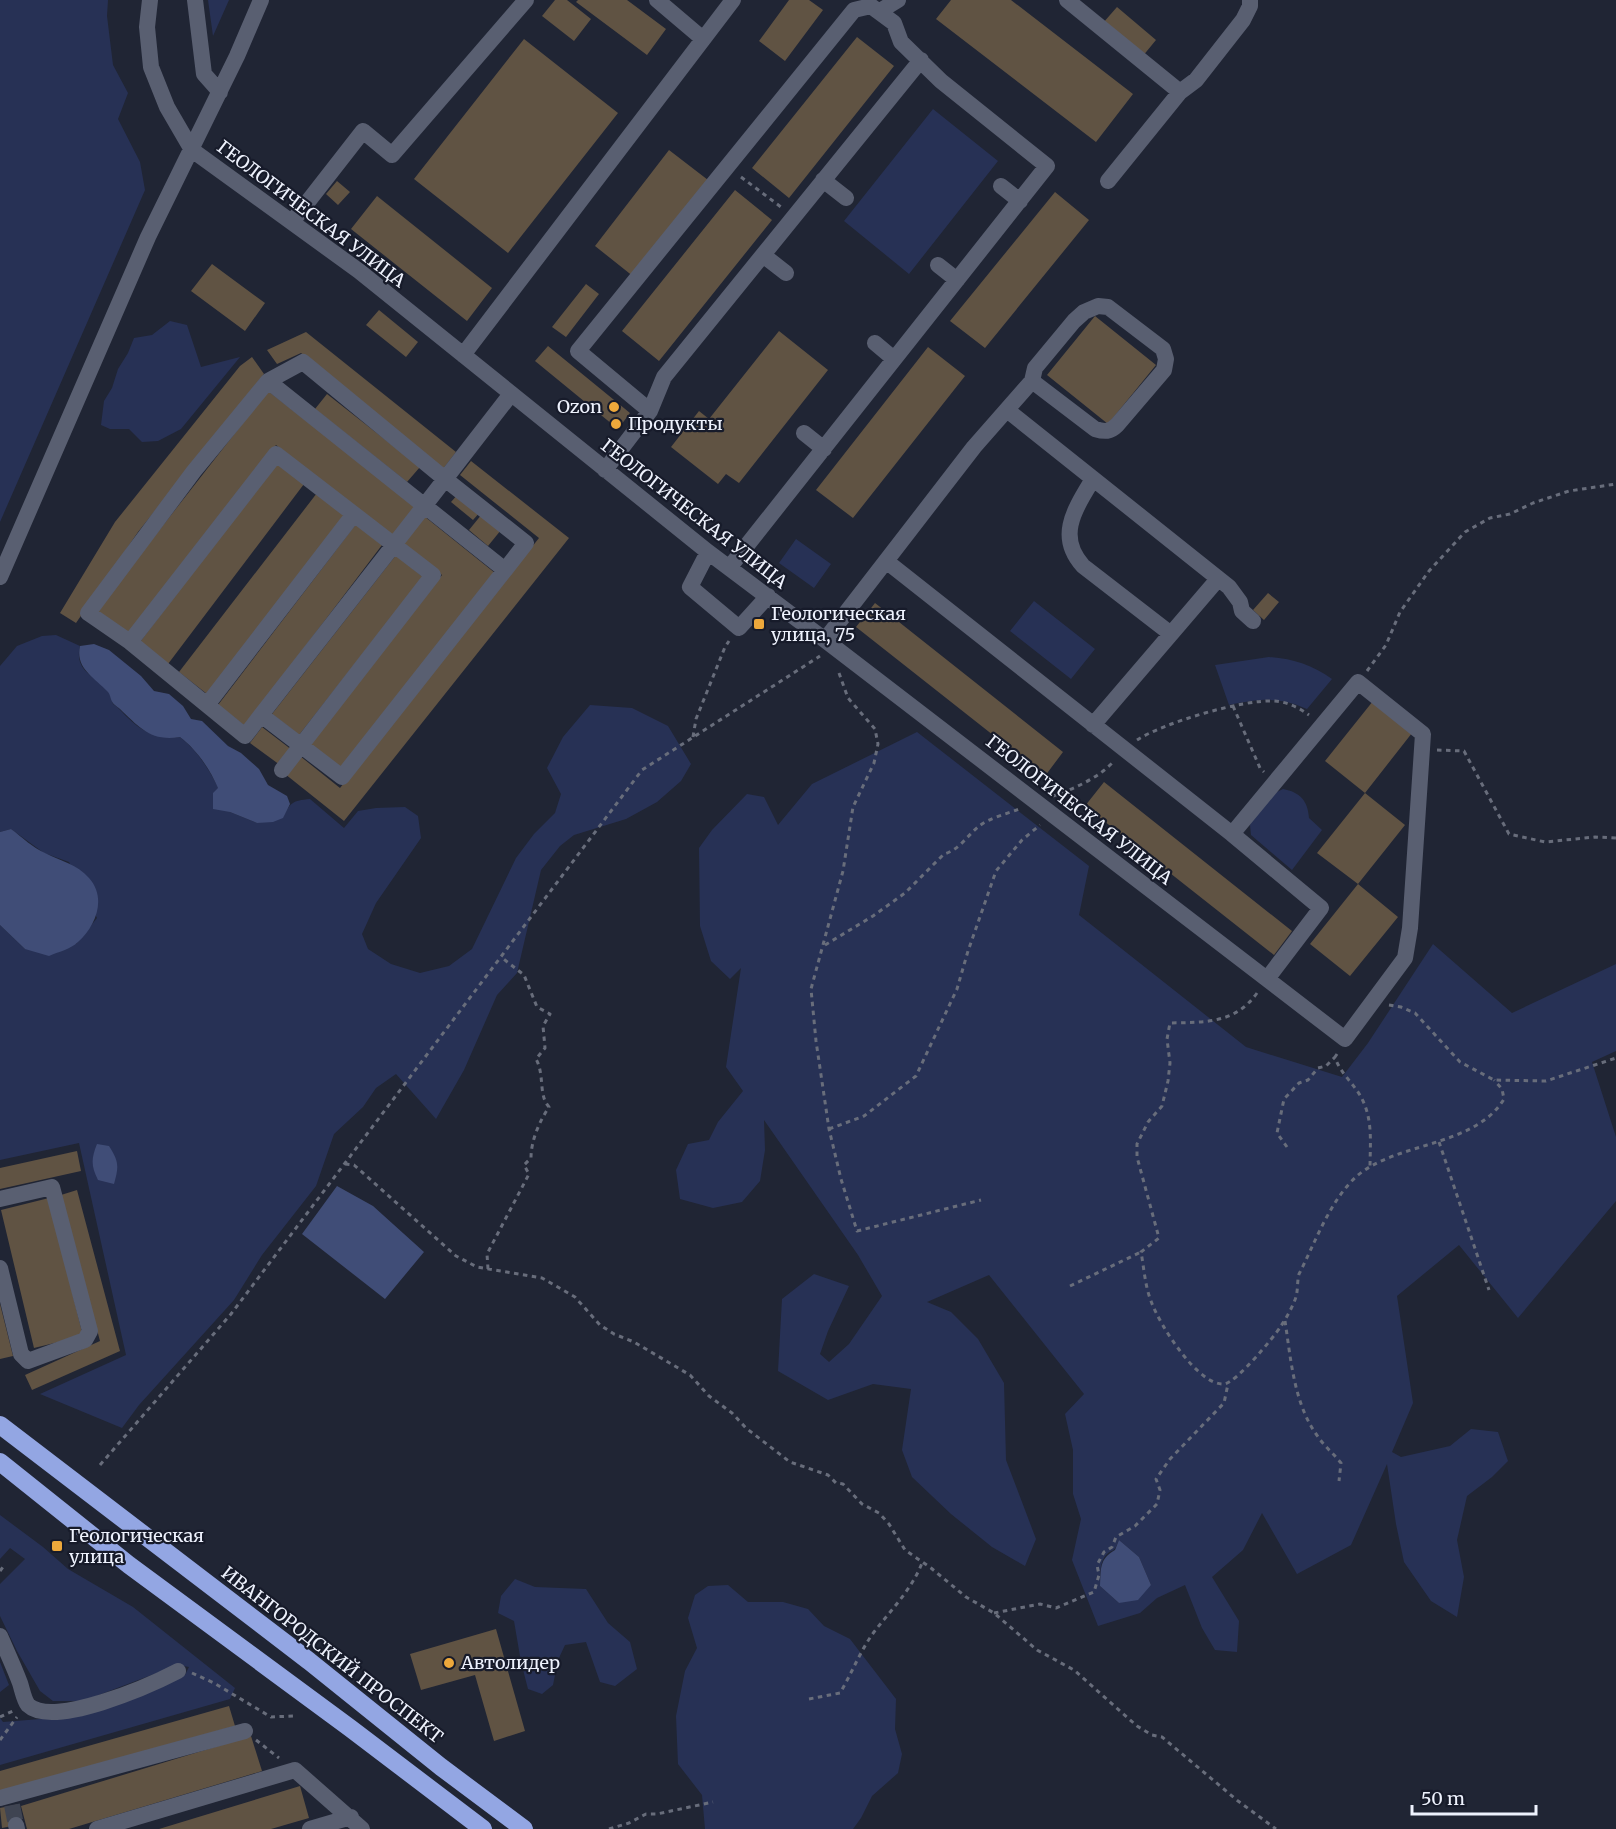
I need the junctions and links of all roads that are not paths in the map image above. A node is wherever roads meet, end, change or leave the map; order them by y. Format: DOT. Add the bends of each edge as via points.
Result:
graph roads {
  1 [pos="150,0"];
  2 [pos="195,0"];
  3 [pos="261,0"];
  4 [pos="526,0"];
  5 [pos="657,0"];
  6 [pos="733,0"];
  7 [pos="1067,0"];
  8 [pos="1250,0"];
  9 [pos="889,4"];
  10 [pos="703,39"];
  11 [pos="921,60"];
  12 [pos="220,92"];
  13 [pos="1180,92"];
  14 [pos="192,150"];
  15 [pos="824,180"];
  16 [pos="1108,181"];
  17 [pos="1001,186"];
  18 [pos="846,198"];
  19 [pos="1020,201"];
  20 [pos="292,222"];
  21 [pos="763,255"];
  22 [pos="938,265"];
  23 [pos="786,273"];
  24 [pos="957,280"];
  25 [pos="875,343"];
  26 [pos="463,355"];
  27 [pos="894,359"];
  28 [pos="268,381"];
  29 [pos="1032,381"];
  30 [pos="511,394"];
  31 [pos="1007,410"];
  32 [pos="650,411"];
  33 [pos="804,433"];
  34 [pos="824,449"];
  35 [pos="605,470"];
  36 [pos="445,479"];
  37 [pos="1093,480"];
  38 [pos="425,505"];
  39 [pos="354,514"];
  40 [pos="394,545"];
  41 [pos="708,552"];
  42 [pos="886,561"];
  43 [pos="729,568"];
  44 [pos="505,570"];
  45 [pos="0,577"];
  46 [pos="1218,579"];
  47 [pos="768,596"];
  48 [pos="1253,621"];
  49 [pos="1171,634"];
  50 [pos="130,642"];
  51 [pos="829,643"];
  52 [pos="207,705"];
  53 [pos="261,716"];
  54 [pos="1093,725"];
  55 [pos="300,745"];
  56 [pos="282,770"];
  57 [pos="1232,834"];
  58 [pos="1267,979"];
  59 [pos="0,1199"];
  60 [pos="0,1268"];
  61 [pos="0,1425"];
  62 [pos="0,1462"];
  63 [pos="0,1636"];
  64 [pos="178,1671"];
  65 [pos="245,1731"];
  66 [pos="8,1799"];
  67 [pos="356,1823"];
  68 [pos="97,1829"];
  69 [pos="310,1829"];
  70 [pos="483,1829"];
  71 [pos="524,1829"];
  1 -- 14 [label="street" via="147,27 151,67 167,107"];
  2 -- 12 [label="street" via="204,74"];
  3 -- 12 [label="street"];
  4 -- 20 [label="street" via="392,155 363,131"];
  5 -- 10 [label="street"];
  6 -- 10 [label="street"];
  7 -- 13 [label="street"];
  8 -- 13 [label="street" via="1243,20 1196,80"];
  9 -- 11 [label="street" via="901,42"];
  9 -- 32 [label="street" via="854,10 578,351"];
  10 -- 26 [label="street"];
  11 -- 15 [label="street"];
  11 -- 19 [label="street" via="941,81 1047,166"];
  12 -- 14 [label="street"];
  13 -- 16 [label="street"];
  14 -- 20 [label="street, ГЕОЛОГИЧЕСКАЯ УЛИЦА"];
  14 -- 45 [label="street, ГЕОЛОГИЧЕСКАЯ УЛИЦА" via="148,237"];
  15 -- 18 [label="street"];
  15 -- 21 [label="street"];
  17 -- 19 [label="street"];
  19 -- 24 [label="street"];
  20 -- 26 [label="street, ГЕОЛОГИЧЕСКАЯ УЛИЦА"];
  21 -- 23 [label="street"];
  21 -- 32 [label="street" via="664,377"];
  22 -- 24 [label="street"];
  24 -- 27 [label="street"];
  25 -- 27 [label="street"];
  26 -- 30 [label="street, ГЕОЛОГИЧЕСКАЯ УЛИЦА"];
  27 -- 34 [label="street"];
  28 -- 36 [label="street" via="303,362"];
  28 -- 38 [label="street"];
  28 -- 50 [label="street" via="194,471 88,613"];
  29 -- 29 [label="street" via="1035,369 1074,321 1098,306 1108,307 1163,349 1167,359 1164,370 1118,425 1104,432"];
  29 -- 31 [label="street"];
  30 -- 35 [label="street, ГЕОЛОГИЧЕСКАЯ УЛИЦА"];
  30 -- 36 [label="street"];
  31 -- 37 [label="street"];
  31 -- 42 [label="street"];
  32 -- 35 [label="street"];
  33 -- 34 [label="street"];
  34 -- 43 [label="street"];
  35 -- 41 [label="street, ГЕОЛОГИЧЕСКАЯ УЛИЦА"];
  36 -- 38 [label="street"];
  36 -- 44 [label="street" via="526,543"];
  37 -- 46 [label="street"];
  37 -- 49 [label="street" via="1070,525 1069,541 1074,556"];
  38 -- 40 [label="street"];
  38 -- 44 [label="street"];
  39 -- 40 [label="street"];
  39 -- 50 [label="street" via="276,454"];
  39 -- 52 [label="street"];
  40 -- 53 [label="street"];
  40 -- 55 [label="street" via="433,575"];
  41 -- 43 [label="street, ГЕОЛОГИЧЕСКАЯ УЛИЦА"];
  41 -- 47 [label="street" via="690,587 739,628"];
  42 -- 51 [label="street"];
  42 -- 54 [label="street"];
  43 -- 47 [label="street, ГЕОЛОГИЧЕСКАЯ УЛИЦА"];
  44 -- 55 [label="street" via="342,777"];
  46 -- 48 [label="street" via="1235,593 1242,611"];
  46 -- 49 [label="street"];
  47 -- 51 [label="street, ГЕОЛОГИЧЕСКАЯ УЛИЦА"];
  49 -- 54 [label="street"];
  50 -- 52 [label="street"];
  51 -- 58 [label="street, ГЕОЛОГИЧЕСКАЯ УЛИЦА"];
  52 -- 53 [label="street" via="245,736"];
  53 -- 55 [label="street"];
  54 -- 57 [label="street"];
  55 -- 56 [label="street"];
  57 -- 58 [label="street" via="1321,908"];
  57 -- 58 [label="street, ГЕОЛОГИЧЕСКАЯ УЛИЦА" via="1358,682 1422,734 1405,958 1345,1039"];
  59 -- 60 [label="street" via="52,1187 90,1331 85,1340 28,1361 21,1354"];
  61 -- 71 [label="highway, ИВАНГОРОДСКИЙ ПРОСПЕКТ"];
  62 -- 70 [label="highway" via="129,1565"];
  63 -- 64 [label="street" via="27,1704 39,1710 63,1712 104,1702"];
  65 -- 66 [label="street"];
  67 -- 68 [label="street" via="295,1770"];
  67 -- 69 [label="street"];
}
